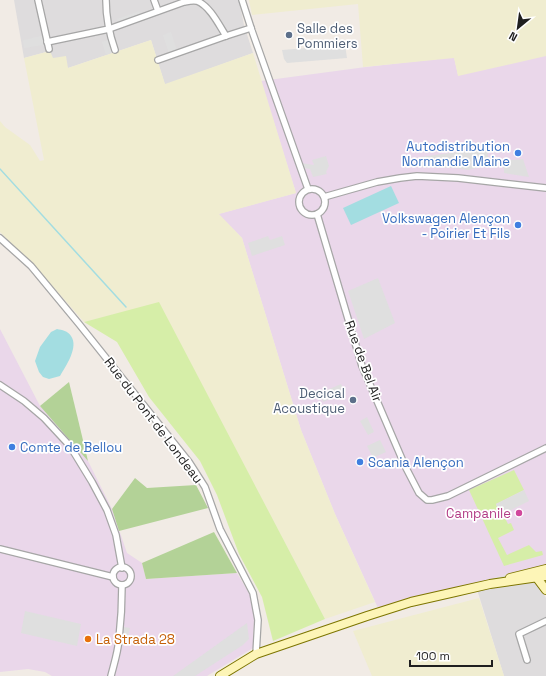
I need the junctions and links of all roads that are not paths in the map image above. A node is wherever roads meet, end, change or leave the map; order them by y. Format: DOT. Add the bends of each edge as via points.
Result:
graph roads {
  1 [pos="38,0"];
  2 [pos="106,0"];
  3 [pos="154,0"];
  4 [pos="242,0"];
  5 [pos="158,11"];
  6 [pos="251,28"];
  7 [pos="109,29"];
  8 [pos="226,36"];
  9 [pos="47,42"];
  10 [pos="49,49"];
  11 [pos="115,50"];
  12 [pos="158,60"];
  13 [pos="546,188"];
  14 [pos="308,190"];
  15 [pos="324,197"];
  16 [pos="317,214"];
  17 [pos="0,238"];
  18 [pos="0,385"];
  19 [pos="546,448"];
  20 [pos="0,550"];
  21 [pos="122,568"];
  22 [pos="546,570"];
  23 [pos="546,576"];
  24 [pos="113,577"];
  25 [pos="537,578"];
  26 [pos="490,584"];
  27 [pos="122,585"];
  28 [pos="546,590"];
  29 [pos="546,621"];
  30 [pos="256,654"];
  31 [pos="527,660"];
  32 [pos="111,675"];
  33 [pos="220,676"];
  1 -- 9 [label="street"];
  2 -- 7 [label="street"];
  3 -- 5 [label="street"];
  4 -- 6 [label="street"];
  5 -- 7 [label="street"];
  5 -- 8 [label="street" via="184,2 197,1 208,9"];
  6 -- 8 [label="street"];
  6 -- 14 [label="street"];
  7 -- 9 [label="street"];
  7 -- 11 [label="street"];
  8 -- 12 [label="street"];
  9 -- 10 [label="street"];
  13 -- 15 [label="street" via="417,176 378,182"];
  14 -- 15 [label="street" via="316,190"];
  14 -- 16 [label="street" via="299,198 300,208 309,215"];
  15 -- 16 [label="street" via="324,208"];
  16 -- 19 [label="street, Rue de Bel Air" via="362,366 419,493 427,500 448,496"];
  17 -- 30 [label="street, Rue du Pont de Londeau" via="31,266 79,324 189,462 205,487 220,529 253,593 258,620"];
  18 -- 21 [label="street" via="44,418 70,446 107,510 116,535"];
  20 -- 24 [label="street"];
  21 -- 24 [label="street" via="114,571"];
  21 -- 27 [label="street" via="129,571 130,576 129,582"];
  22 -- 25 [label="main road" via="537,573"];
  22 -- 26 [label="main road"];
  23 -- 25 [label="main road"];
  24 -- 27 [label="street" via="116,583"];
  25 -- 26 [label="main road"];
  25 -- 28 [label="main road"];
  26 -- 30 [label="main road" via="411,602"];
  27 -- 32 [label="street" via="119,638"];
  29 -- 31 [label="street" via="519,634"];
  30 -- 33 [label="main road"];
}
